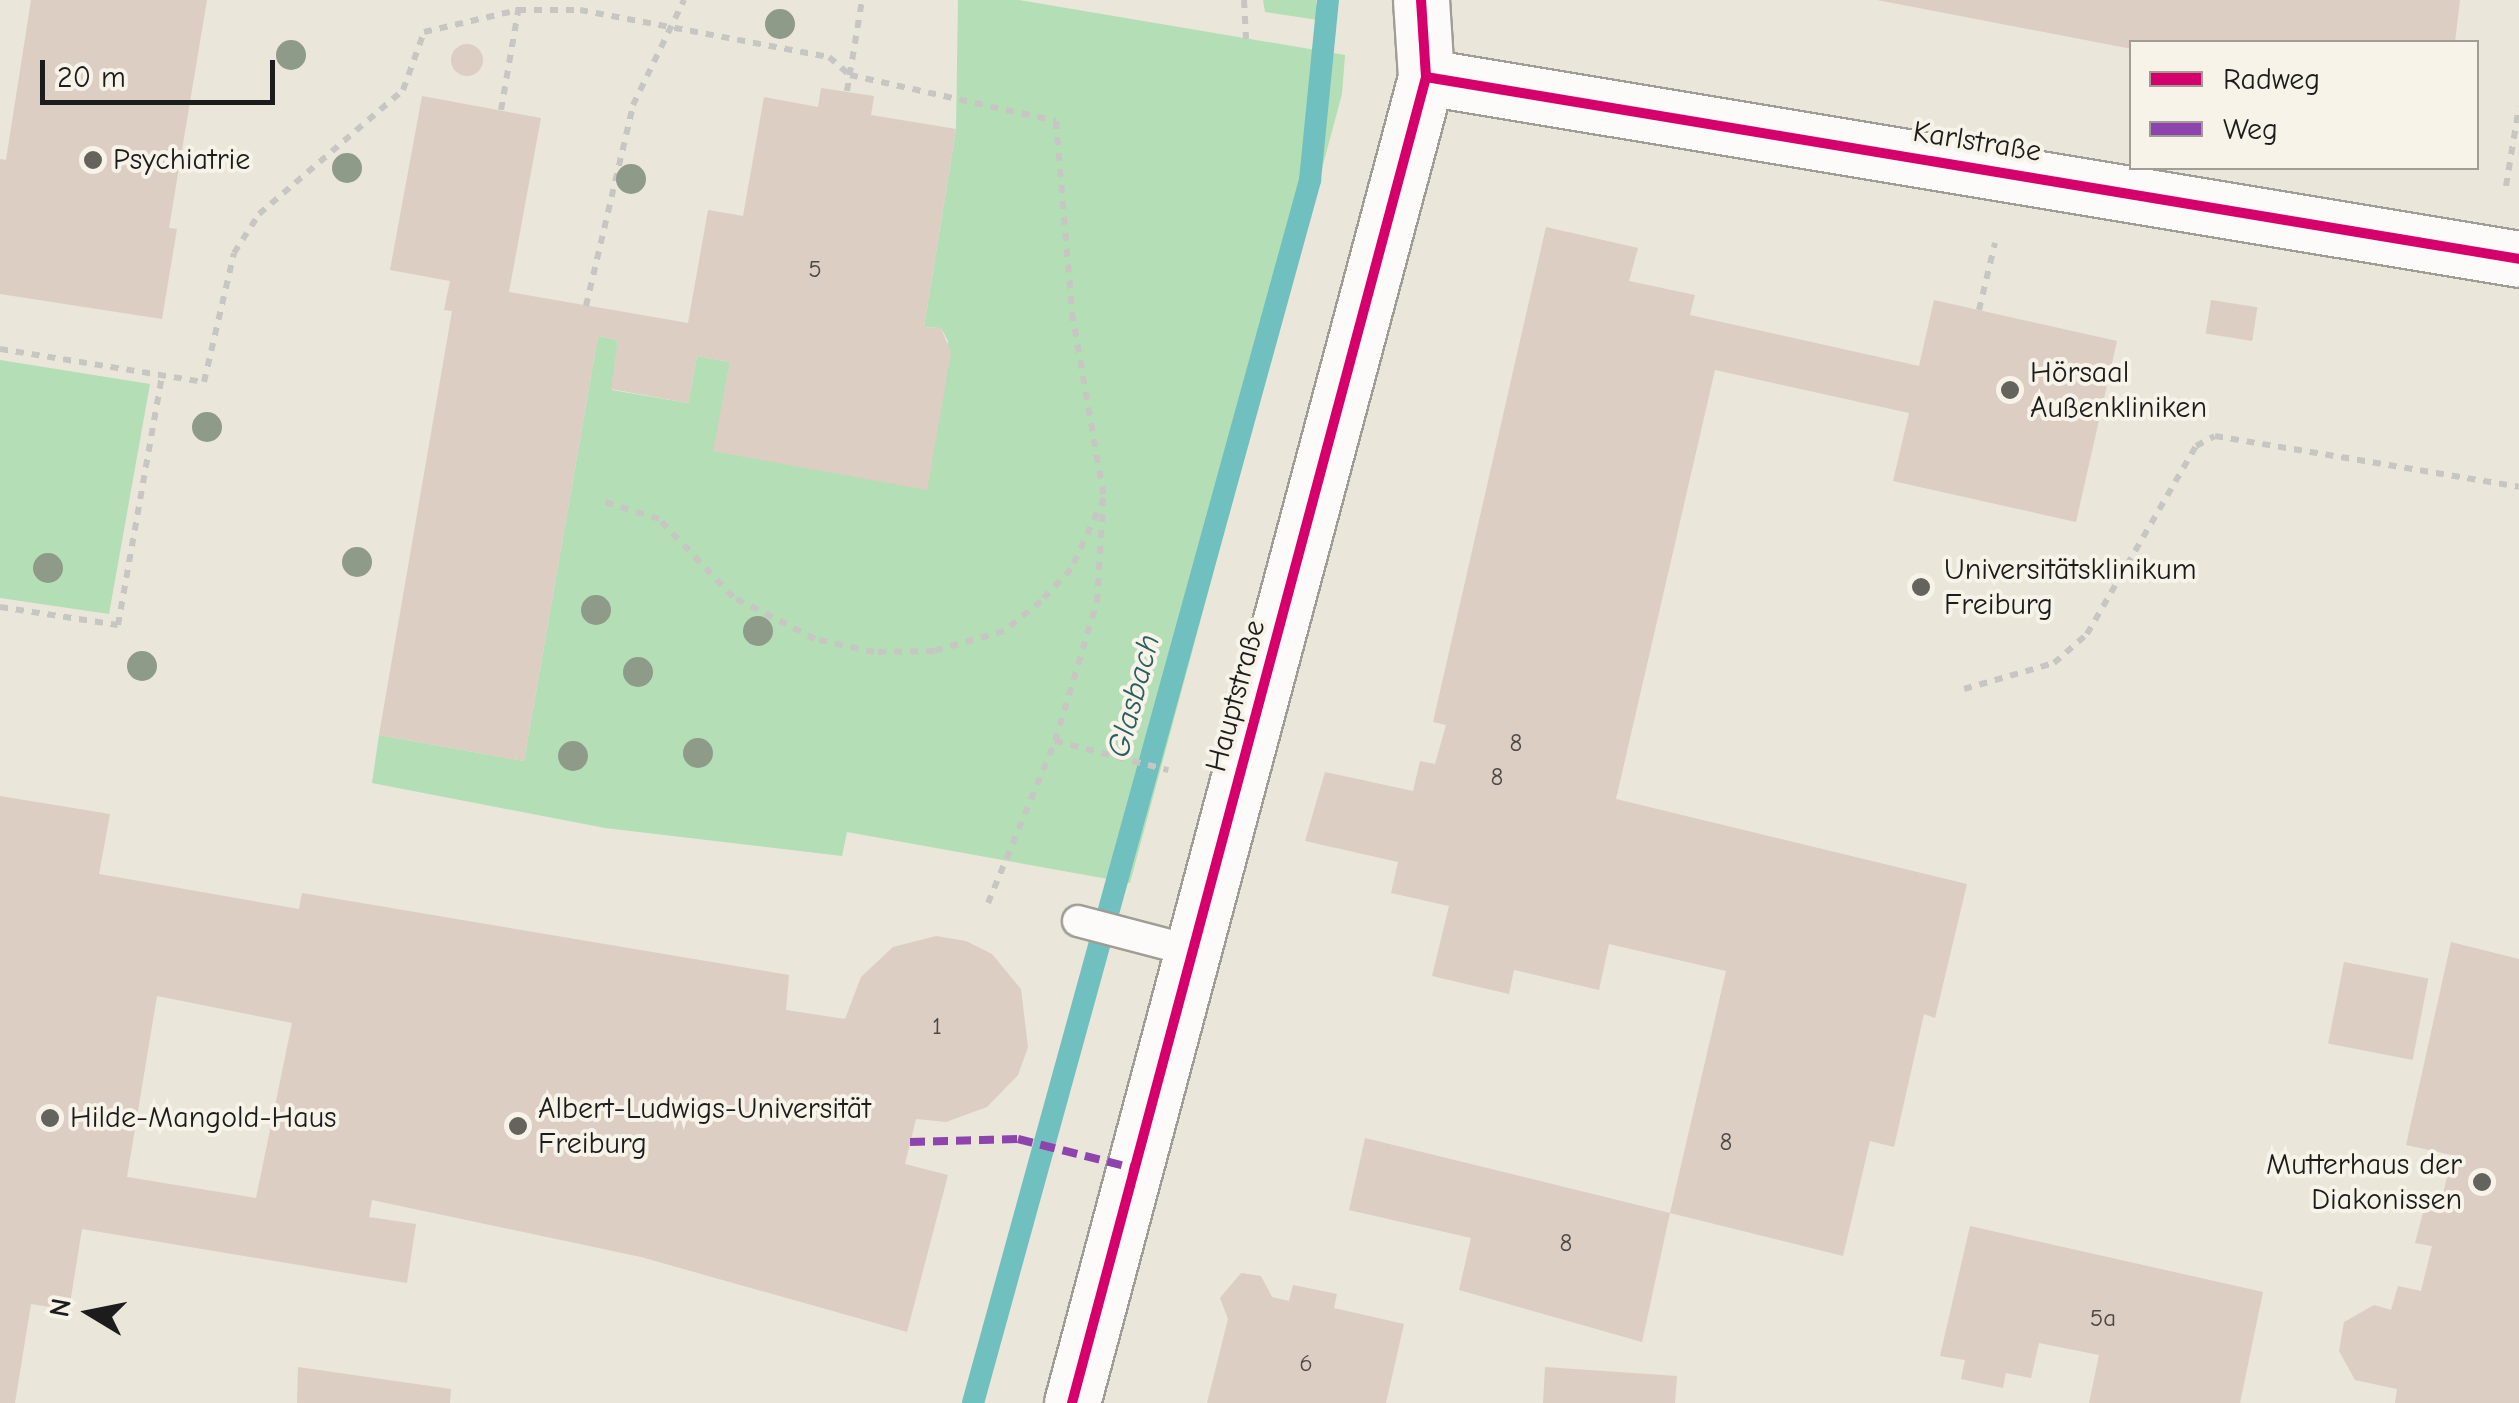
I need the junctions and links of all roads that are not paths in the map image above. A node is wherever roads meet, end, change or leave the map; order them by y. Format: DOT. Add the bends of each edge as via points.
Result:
graph roads {
  1 [pos="1422,0"];
  2 [pos="1426,76"];
  3 [pos="2519,259"];
  4 [pos="1078,921"];
  5 [pos="1192,951"];
  6 [pos="1072,1403"];
  1 -- 2 [label="street, Hauptstraße"];
  2 -- 3 [label="street, Karlstraße"];
  2 -- 5 [label="street, Hauptstraße"];
  4 -- 5 [label="lane"];
  5 -- 6 [label="street, Hauptstraße"];
}
